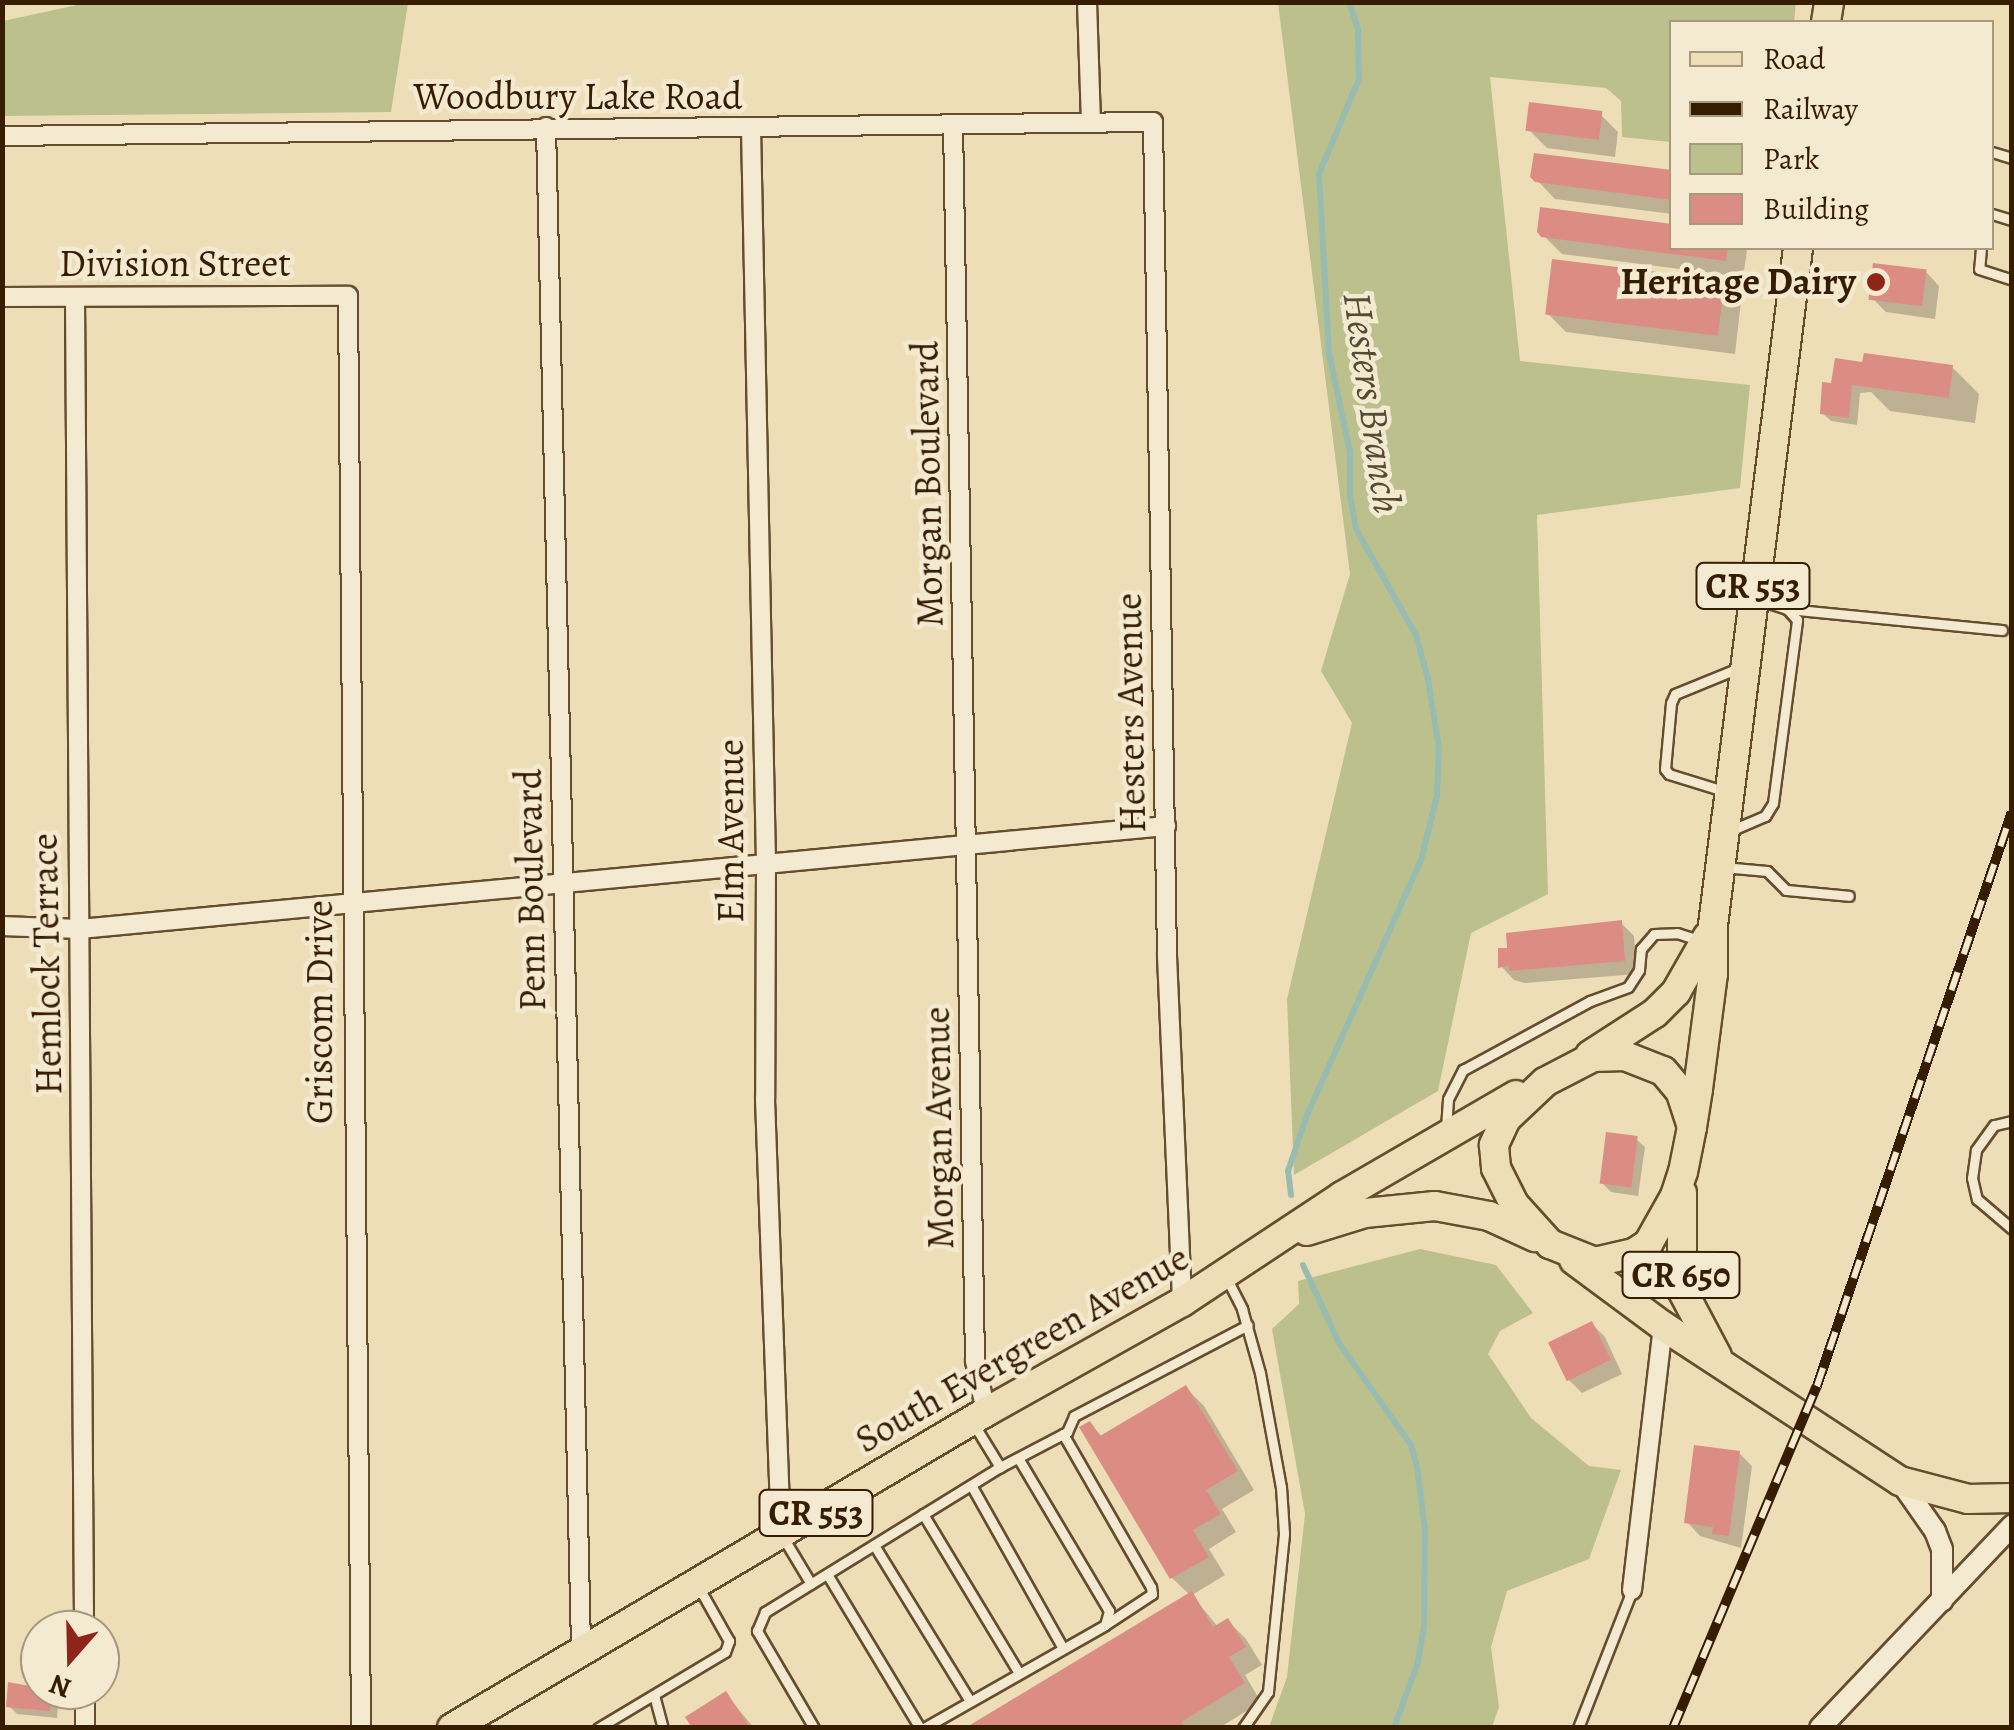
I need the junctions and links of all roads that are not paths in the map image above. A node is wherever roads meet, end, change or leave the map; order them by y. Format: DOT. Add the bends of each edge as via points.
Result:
graph roads {
  1 [pos="1087,2"];
  2 [pos="1091,120"];
  3 [pos="1154,122"];
  4 [pos="952,124"];
  5 [pos="546,127"];
  6 [pos="751,128"];
  7 [pos="2,136"];
  8 [pos="1798,250"];
  9 [pos="1981,250"];
  10 [pos="2012,280"];
  11 [pos="348,296"];
  12 [pos="2,297"];
  13 [pos="75,297"];
  14 [pos="1752,598"];
  15 [pos="1787,609"];
  16 [pos="2002,630"];
  17 [pos="1744,665"];
  18 [pos="1729,793"];
  19 [pos="1166,826"];
  20 [pos="1725,832"];
  21 [pos="967,843"];
  22 [pos="766,864"];
  23 [pos="1720,867"];
  24 [pos="564,885"];
  25 [pos="1850,896"];
  26 [pos="353,906"];
  27 [pos="2,926"];
  28 [pos="80,929"];
  29 [pos="1709,933"];
  30 [pos="1572,1066"];
  31 [pos="1545,1082"];
  32 [pos="2012,1121"];
  33 [pos="1692,1127"];
  34 [pos="1446,1136"];
  35 [pos="1683,1172"];
  36 [pos="2012,1228"];
  37 [pos="1267,1246"];
  38 [pos="1558,1249"];
  39 [pos="1224,1274"];
  40 [pos="1182,1302"];
  41 [pos="1248,1325"];
  42 [pos="1663,1326"];
  43 [pos="1725,1367"];
  44 [pos="979,1416"];
  45 [pos="1062,1434"];
  46 [pos="1018,1458"];
  47 [pos="1000,1467"];
  48 [pos="1900,1481"];
  49 [pos="971,1485"];
  50 [pos="2012,1498"];
  51 [pos="923,1514"];
  52 [pos="2012,1526"];
  53 [pos="782,1534"];
  54 [pos="874,1544"];
  55 [pos="827,1574"];
  56 [pos="696,1584"];
  57 [pos="811,1584"];
  58 [pos="1632,1590"];
  59 [pos="1942,1601"];
  60 [pos="84,1610"];
  61 [pos="1105,1624"];
  62 [pos="1063,1648"];
  63 [pos="581,1650"];
  64 [pos="1019,1674"];
  65 [pos="654,1695"];
  66 [pos="970,1702"];
  67 [pos="461,1725"];
  68 [pos="361,1728"];
  69 [pos="598,1728"];
  70 [pos="663,1728"];
  71 [pos="814,1728"];
  72 [pos="922,1728"];
  73 [pos="1243,1728"];
  74 [pos="1578,1728"];
  75 [pos="1820,1728"];
  1 -- 2 [label="street"];
  2 -- 3 [label="street, Woodbury Lake Road"];
  2 -- 4 [label="street, Woodbury Lake Road"];
  3 -- 19 [label="street, Hesters Avenue"];
  4 -- 6 [label="street, Woodbury Lake Road"];
  4 -- 21 [label="street, Morgan Boulevard"];
  5 -- 6 [label="street, Woodbury Lake Road"];
  5 -- 7 [label="street, Woodbury Lake Road"];
  5 -- 24 [label="street, Penn Boulevard"];
  6 -- 22 [label="street, Elm Avenue"];
  8 -- 14 [label="main road, CR 553"];
  9 -- 10 [label="lane" via="1979,269"];
  11 -- 13 [label="street, Division Street"];
  11 -- 26 [label="street, Griscom Drive"];
  12 -- 13 [label="street, Division Street"];
  13 -- 28 [label="street, Hemlock Terrace"];
  14 -- 15 [label="lane"];
  14 -- 17 [label="main road, CR 553"];
  15 -- 16 [label="lane"];
  15 -- 20 [label="lane" via="1797,620 1772,803 1765,816"];
  17 -- 18 [label="main road, CR 553"];
  17 -- 18 [label="lane" via="1675,694 1671,703 1668,774"];
  18 -- 20 [label="main road, CR 553"];
  19 -- 21 [label="street"];
  19 -- 40 [label="street, Hesters Avenue"];
  20 -- 23 [label="main road, CR 553"];
  21 -- 22 [label="street"];
  21 -- 44 [label="street, Morgan Avenue"];
  22 -- 24 [label="street"];
  22 -- 53 [label="street, Elm Avenue" via="764,1099"];
  23 -- 25 [label="lane" via="1767,871 1786,890"];
  23 -- 29 [label="main road, CR 553"];
  24 -- 26 [label="street"];
  24 -- 63 [label="street, Penn Boulevard"];
  26 -- 28 [label="street"];
  26 -- 68 [label="street, Griscom Drive"];
  27 -- 28 [label="street"];
  28 -- 60 [label="street, Hemlock Terrace"];
  29 -- 30 [label="main road, CR 553" via="1676,992"];
  29 -- 33 [label="main road, CR 553" via="1713,974"];
  29 -- 34 [label="lane" via="1654,934 1641,949 1628,987 1463,1070 1448,1099"];
  30 -- 31 [label="main road"];
  30 -- 33 [label="main road" via="1608,1055 1649,1063 1680,1091"];
  31 -- 34 [label="main road, South Evergreen Avenue / CR 553"];
  31 -- 38 [label="main road" via="1497,1132 1494,1157 1514,1204"];
  32 -- 36 [label="lane" via="1994,1125 1976,1150 1972,1178 1977,1199"];
  33 -- 35 [label="main road"];
  34 -- 37 [label="main road, South Evergreen Avenue / CR 553"];
  35 -- 38 [label="main road" via="1648,1244 1609,1260"];
  35 -- 43 [label="main road, South Evergreen Avenue / CR 650" via="1682,1290"];
  37 -- 38 [label="main road, South Evergreen Avenue / CR 553" via="1335,1221 1406,1206 1462,1208"];
  37 -- 39 [label="main road, South Evergreen Avenue / CR 553"];
  38 -- 42 [label="main road, South Evergreen Avenue / CR 650"];
  39 -- 40 [label="main road, South Evergreen Avenue / CR 553"];
  39 -- 41 [label="lane"];
  40 -- 44 [label="main road, South Evergreen Avenue / CR 553"];
  41 -- 45 [label="lane" via="1074,1416"];
  41 -- 73 [label="lane" via="1282,1487 1284,1534 1268,1692"];
  42 -- 43 [label="main road, South Evergreen Avenue / CR 650"];
  42 -- 58 [label="street"];
  43 -- 48 [label="main road, South Evergreen Avenue / CR 650"];
  44 -- 47 [label="lane"];
  44 -- 53 [label="main road, South Evergreen Avenue / CR 553"];
  45 -- 46 [label="lane"];
  45 -- 61 [label="lane" via="1151,1587 1152,1594"];
  46 -- 47 [label="lane"];
  46 -- 61 [label="lane" via="1110,1611"];
  47 -- 49 [label="lane"];
  48 -- 50 [label="main road, South Evergreen Avenue / CR 650" via="1968,1499"];
  48 -- 59 [label="street" via="1942,1549"];
  49 -- 51 [label="lane"];
  49 -- 62 [label="lane"];
  51 -- 54 [label="lane"];
  51 -- 64 [label="lane"];
  52 -- 59 [label="street"];
  53 -- 56 [label="main road, South Evergreen Avenue / CR 553"];
  53 -- 57 [label="lane"];
  54 -- 55 [label="lane"];
  54 -- 66 [label="lane"];
  55 -- 57 [label="lane"];
  55 -- 72 [label="lane"];
  56 -- 63 [label="main road, South Evergreen Avenue / CR 553"];
  56 -- 65 [label="lane" via="727,1647"];
  57 -- 71 [label="lane" via="765,1612 757,1630"];
  58 -- 74 [label="lane"];
  59 -- 75 [label="street"];
  61 -- 62 [label="lane"];
  62 -- 64 [label="lane"];
  63 -- 67 [label="main road, South Evergreen Avenue / CR 553"];
  64 -- 66 [label="lane"];
  65 -- 69 [label="lane"];
  65 -- 70 [label="lane"];
  66 -- 72 [label="lane"];
}
